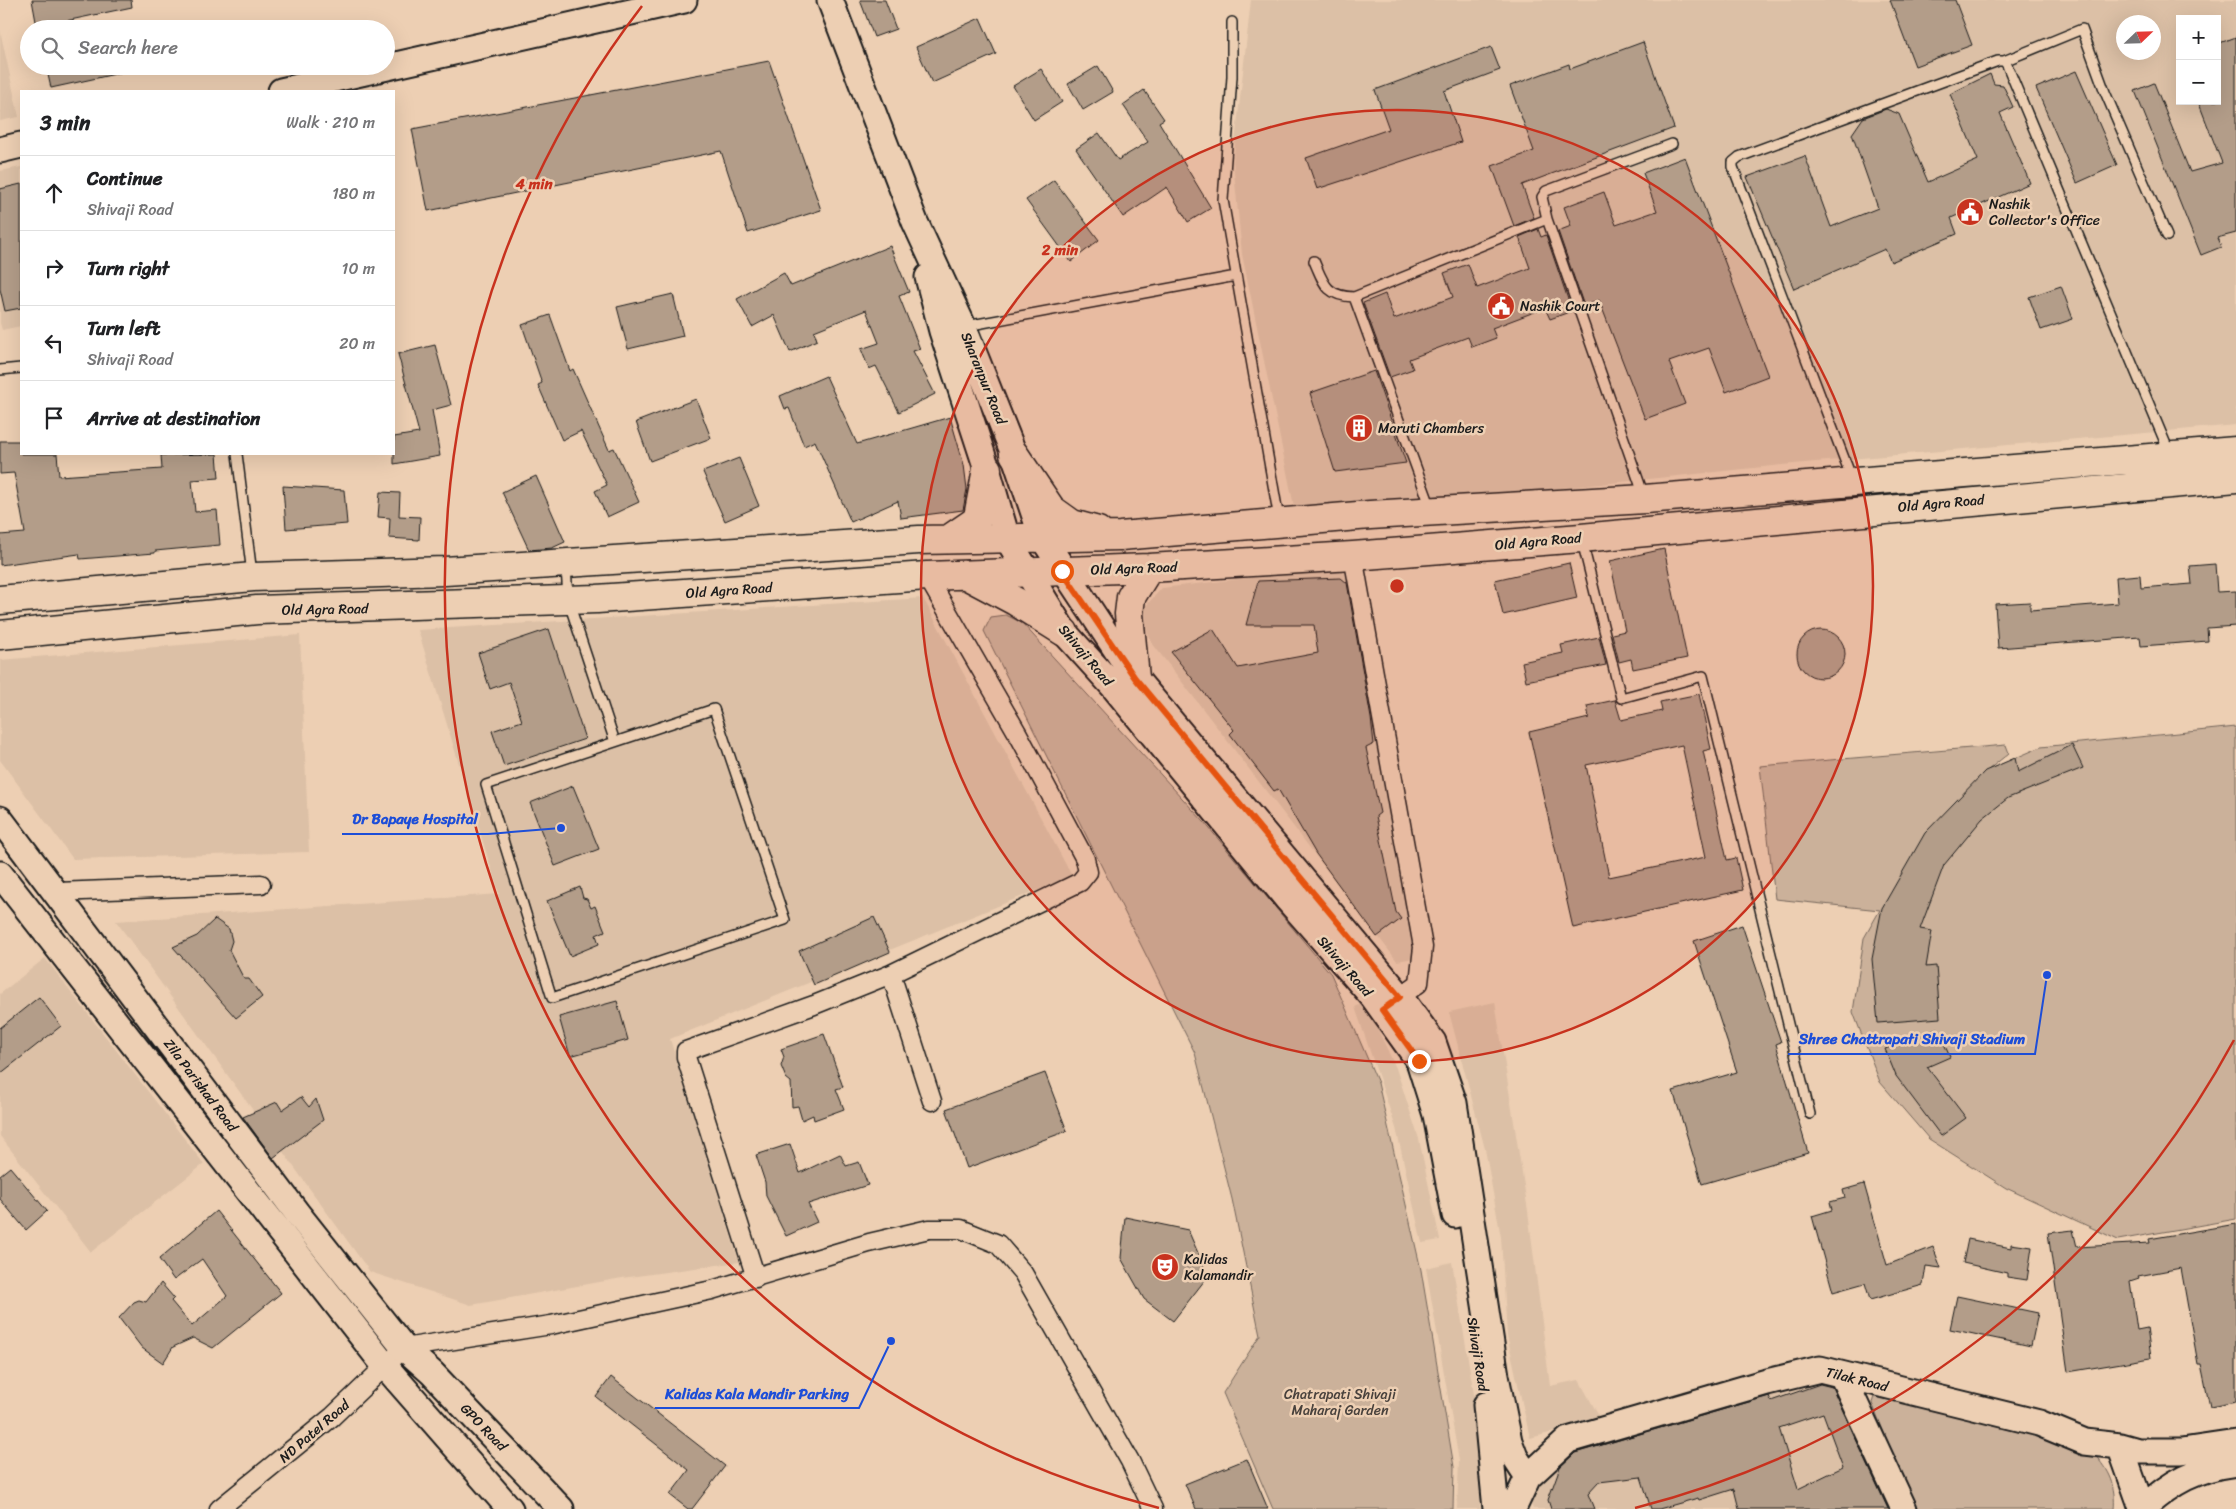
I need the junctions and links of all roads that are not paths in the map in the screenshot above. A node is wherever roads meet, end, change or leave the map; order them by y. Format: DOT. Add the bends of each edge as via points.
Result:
graph roads {
  1 [pos="684,0"];
  2 [pos="830,0"];
  3 [pos="1232,22"];
  4 [pos="2004,61"];
  5 [pos="395,65"];
  6 [pos="352,75"];
  7 [pos="285,90"];
  8 [pos="1672,144"];
  9 [pos="20,146"];
  10 [pos="0,150"];
  11 [pos="1548,219"];
  12 [pos="915,222"];
  13 [pos="2167,236"];
  14 [pos="1314,261"];
  15 [pos="1236,276"];
  16 [pos="1354,297"];
  17 [pos="963,326"];
  18 [pos="20,368"];
  19 [pos="0,370"];
  20 [pos="2236,451"];
  21 [pos="1014,454"];
  22 [pos="237,455"];
  23 [pos="2171,456"];
  24 [pos="987,469"];
  25 [pos="2236,478"];
  26 [pos="1852,481"];
  27 [pos="1644,499"];
  28 [pos="1433,511"];
  29 [pos="1280,522"];
  30 [pos="1120,536"];
  31 [pos="1007,538"];
  32 [pos="1042,538"];
  33 [pos="1581,538"];
  34 [pos="949,539"];
  35 [pos="1353,556"];
  36 [pos="566,564"];
  37 [pos="1149,568"];
  38 [pos="1062,571"];
  39 [pos="1026,572"];
  40 [pos="965,574"];
  41 [pos="928,576"];
  42 [pos="253,577"];
  43 [pos="0,600"];
  44 [pos="568,600"];
  45 [pos="1064,632"];
  46 [pos="0,635"];
  47 [pos="1135,678"];
  48 [pos="615,742"];
  49 [pos="0,819"];
  50 [pos="0,874"];
  51 [pos="261,884"];
  52 [pos="57,892"];
  53 [pos="892,974"];
  54 [pos="1391,1004"];
  55 [pos="932,1101"];
  56 [pos="1810,1114"];
  57 [pos="756,1278"];
  58 [pos="404,1348"];
  59 [pos="385,1366"];
  60 [pos="1842,1375"];
  61 [pos="2236,1444"];
  62 [pos="2120,1446"];
  63 [pos="2236,1463"];
  64 [pos="1528,1476"];
  65 [pos="219,1509"];
  66 [pos="510,1509"];
  67 [pos="561,1509"];
  68 [pos="1153,1509"];
  69 [pos="1496,1509"];
  70 [pos="1513,1509"];
  71 [pos="1904,1509"];
  72 [pos="2142,1509"];
  1 -- 5 [label="main road"];
  2 -- 12 [label="main road, Sharanpur Road"];
  3 -- 15 [label="lane" via="1232,77 1222,200"];
  4 -- 13 [label="lane" via="2082,29 2105,92"];
  4 -- 23 [label="lane"];
  4 -- 26 [label="lane" via="1738,157 1733,162"];
  6 -- 7 [label="main road"];
  8 -- 11 [label="lane" via="1546,191 1542,204"];
  9 -- 10 [label="main road"];
  11 -- 16 [label="lane"];
  11 -- 27 [label="lane"];
  12 -- 17 [label="main road, Sharanpur Road"];
  12 -- 24 [label="main road, Sharanpur Road" via="942,331"];
  14 -- 16 [label="lane" via="1326,286 1338,296"];
  15 -- 17 [label="lane"];
  15 -- 29 [label="lane"];
  16 -- 28 [label="lane"];
  17 -- 21 [label="main road, Sharanpur Road"];
  18 -- 19 [label="lane"];
  20 -- 23 [label="highway, Old Agra Road"];
  21 -- 30 [label="highway" via="1052,509 1062,518 1072,524"];
  21 -- 32 [label="main road, Sharanpur Road"];
  22 -- 42 [label="lane"];
  23 -- 26 [label="highway, Old Agra Road"];
  24 -- 31 [label="main road, Sharanpur Road"];
  24 -- 34 [label="highway" via="978,517"];
  25 -- 33 [label="highway, Old Agra Road"];
  26 -- 27 [label="highway, Old Agra Road"];
  27 -- 28 [label="highway, Old Agra Road"];
  28 -- 29 [label="highway, Old Agra Road"];
  29 -- 30 [label="highway, Old Agra Road"];
  30 -- 32 [label="highway, Old Agra Road"];
  31 -- 32 [label="highway, Old Agra Road"];
  31 -- 34 [label="highway, Old Agra Road"];
  31 -- 39 [label="main road, Shivaji Road"];
  32 -- 38 [label="main road, Shivaji Road"];
  33 -- 35 [label="highway, Old Agra Road"];
  33 -- 56 [label="lane" via="1621,698 1703,676"];
  34 -- 36 [label="highway, Old Agra Road"];
  35 -- 37 [label="highway, Old Agra Road"];
  35 -- 54 [label="street" via="1423,947 1419,983"];
  36 -- 42 [label="highway, Old Agra Road"];
  36 -- 44 [label="lane"];
  37 -- 38 [label="highway, Old Agra Road"];
  37 -- 47 [label="highway" via="1131,597 1129,614"];
  38 -- 39 [label="highway, Old Agra Road"];
  38 -- 47 [label="main road, Shivaji Road"];
  39 -- 40 [label="highway, Old Agra Road"];
  39 -- 45 [label="main road, Shivaji Road"];
  40 -- 41 [label="highway, Old Agra Road"];
  40 -- 45 [label="highway"];
  41 -- 44 [label="highway, Old Agra Road"];
  41 -- 53 [label="street" via="1085,858 1088,872 1080,882"];
  42 -- 43 [label="highway, Old Agra Road"];
  44 -- 46 [label="highway, Old Agra Road" via="257,610"];
  44 -- 48 [label="lane"];
  45 -- 54 [label="main road, Shivaji Road" via="1113,686 1288,900"];
  47 -- 54 [label="main road, Shivaji Road"];
  48 -- 48 [label="lane" via="486,785 552,998 785,920 714,708"];
  49 -- 52 [label="main road, Zila Parishad Road"];
  50 -- 59 [label="main road, Zila Parishad Road"];
  51 -- 52 [label="street"];
  52 -- 58 [label="main road, Zila Parishad Road" via="297,1214"];
  53 -- 55 [label="street"];
  53 -- 57 [label="street" via="686,1051"];
  54 -- 64 [label="main road, Shivaji Road" via="1433,1042 1454,1103 1496,1376 1509,1441"];
  54 -- 69 [label="main road, Shivaji Road" via="1419,1061 1436,1115 1488,1419"];
  57 -- 58 [label="street" via="551,1325"];
  57 -- 68 [label="street" via="870,1243 929,1229 961,1229 998,1244 1023,1273 1130,1461"];
  58 -- 59 [label="street, ND Patel Road"];
  58 -- 67 [label="main road, GPO Road" via="432,1373"];
  59 -- 65 [label="street, ND Patel Road" via="332,1417"];
  59 -- 66 [label="main road"];
  60 -- 62 [label="main road, Tilak Road" via="2039,1422 2085,1442"];
  60 -- 64 [label="main road, Tilak Road" via="1820,1369 1568,1440"];
  60 -- 71 [label="main road"];
  61 -- 62 [label="main road, Tilak Road" via="2182,1451 2138,1451"];
  62 -- 72 [label="main road"];
  63 -- 72 [label="main road" via="2210,1466 2181,1478"];
  64 -- 70 [label="main road, Tilak Road"];
}
